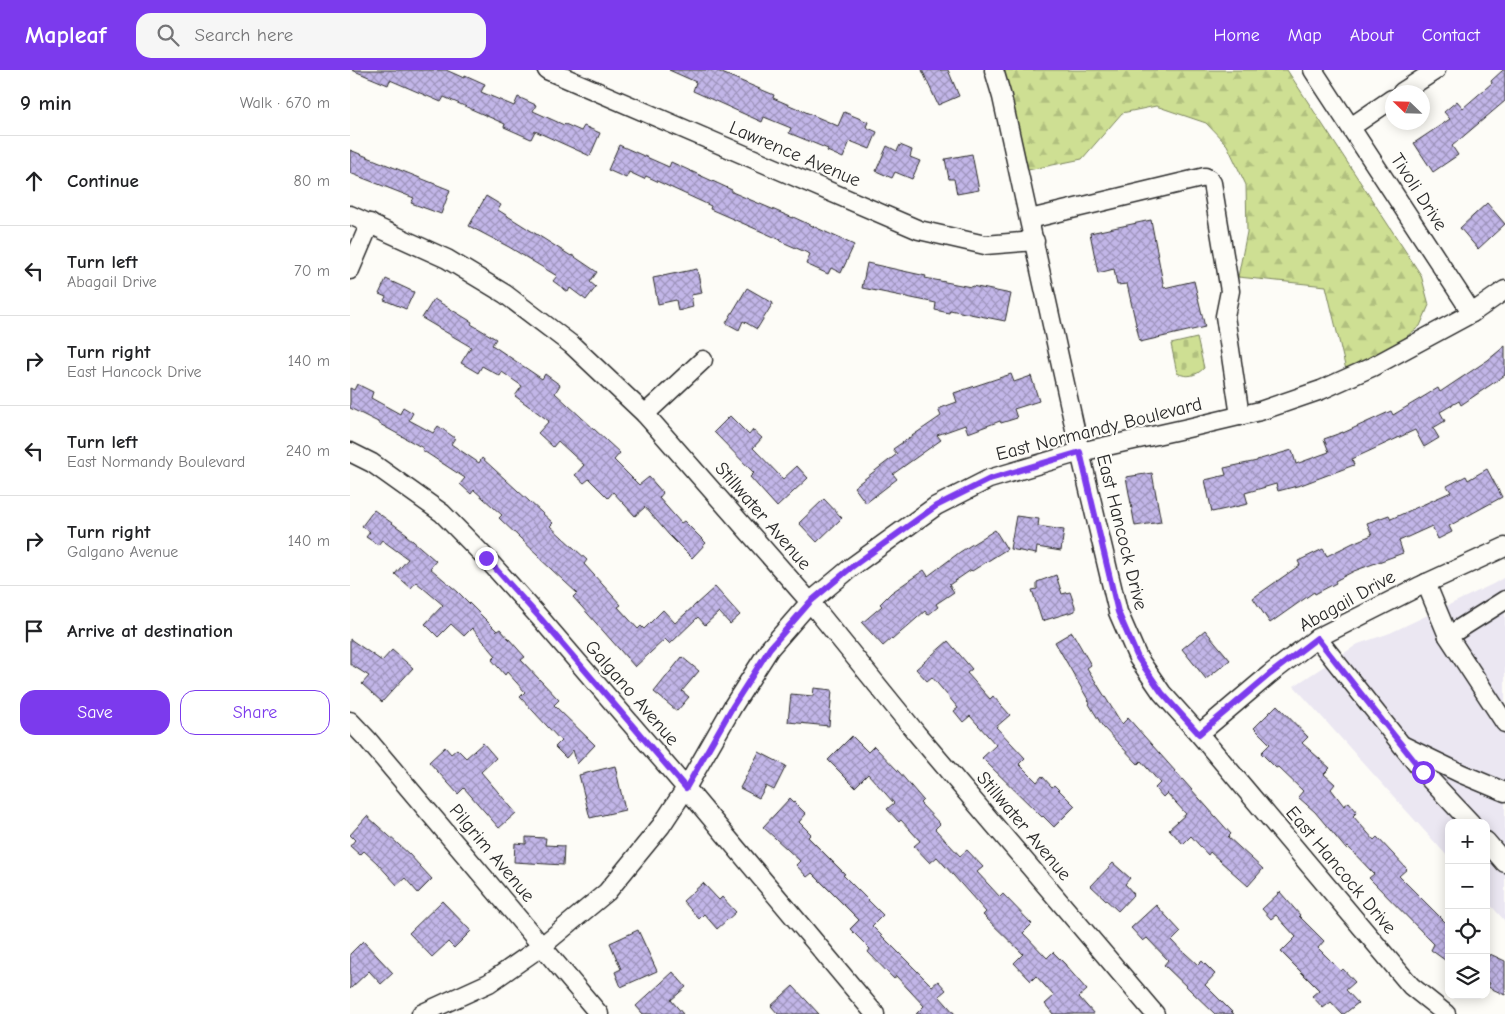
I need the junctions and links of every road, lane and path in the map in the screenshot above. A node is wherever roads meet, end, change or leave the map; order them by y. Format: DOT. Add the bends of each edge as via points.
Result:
graph roads {
  1 [pos="547,70"];
  2 [pos="994,70"];
  3 [pos="1313,70"];
  4 [pos="1436,70"];
  5 [pos="1413,85"];
  6 [pos="1385,104"];
  7 [pos="1351,127"];
  8 [pos="350,215"];
  9 [pos="1030,219"];
  10 [pos="370,223"];
  11 [pos="1035,241"];
  12 [pos="350,270"];
  13 [pos="1505,290"];
  14 [pos="1472,313"];
  15 [pos="703,360"];
  16 [pos="645,414"];
  17 [pos="1240,416"];
  18 [pos="350,452"];
  19 [pos="1080,452"];
  20 [pos="1505,547"];
  21 [pos="1426,583"];
  22 [pos="1505,600"];
  23 [pos="810,602"];
  24 [pos="1448,636"];
  25 [pos="1317,638"];
  26 [pos="350,721"];
  27 [pos="1505,723"];
  28 [pos="1199,734"];
  29 [pos="1402,744"];
  30 [pos="686,788"];
  31 [pos="1505,792"];
  32 [pos="1466,819"];
  33 [pos="1490,846"];
  34 [pos="1505,863"];
  35 [pos="542,946"];
  36 [pos="421,1014"];
  37 [pos="599,1014"];
  38 [pos="874,1014"];
  39 [pos="1155,1014"];
  40 [pos="1446,1014"];
  1 -- 11 [label="street, Lawrence Avenue" via="919,230 985,245"];
  2 -- 9 [label="street, East Hancock Drive"];
  3 -- 7 [label="street, Tivoli Drive"];
  4 -- 5 [label="street"];
  6 -- 7 [label="street"];
  7 -- 14 [label="street, Tivoli Drive"];
  8 -- 10 [label="street, Stillwater Avenue"];
  9 -- 11 [label="street, East Hancock Drive"];
  9 -- 17 [label="street" via="1205,177 1209,179 1230,291 1226,316"];
  10 -- 12 [label="street"];
  10 -- 16 [label="street, Stillwater Avenue" via="447,259 505,294 572,344"];
  11 -- 19 [label="street, East Hancock Drive"];
  13 -- 14 [label="street, East Normandy Boulevard"];
  14 -- 17 [label="street, East Normandy Boulevard" via="1330,386"];
  15 -- 16 [label="street"];
  16 -- 23 [label="street, Stillwater Avenue"];
  17 -- 19 [label="street, East Normandy Boulevard"];
  18 -- 30 [label="street, Galgano Avenue" via="372,463 442,513 535,612"];
  19 -- 23 [label="street, East Normandy Boulevard" via="990,479 936,506 853,566"];
  19 -- 28 [label="street, East Hancock Drive" via="1118,612 1138,658 1162,693"];
  20 -- 21 [label="street, Abagail Drive"];
  21 -- 24 [label="street"];
  21 -- 25 [label="street, Abagail Drive"];
  22 -- 24 [label="street"];
  23 -- 30 [label="street, East Normandy Boulevard" via="770,648"];
  23 -- 39 [label="street, Stillwater Avenue" via="917,734"];
  24 -- 27 [label="street"];
  25 -- 28 [label="street, Abagail Drive"];
  25 -- 29 [label="street"];
  26 -- 35 [label="street, Pilgrim Avenue"];
  28 -- 40 [label="street, East Hancock Drive" via="1411,986"];
  29 -- 31 [label="street"];
  29 -- 32 [label="street"];
  30 -- 35 [label="street, East Normandy Boulevard" via="661,826 607,892"];
  30 -- 38 [label="street, Galgano Avenue"];
  33 -- 34 [label="street"];
  35 -- 36 [label="street, East Normandy Boulevard" via="489,983"];
  35 -- 37 [label="street, Pilgrim Avenue"];
}
